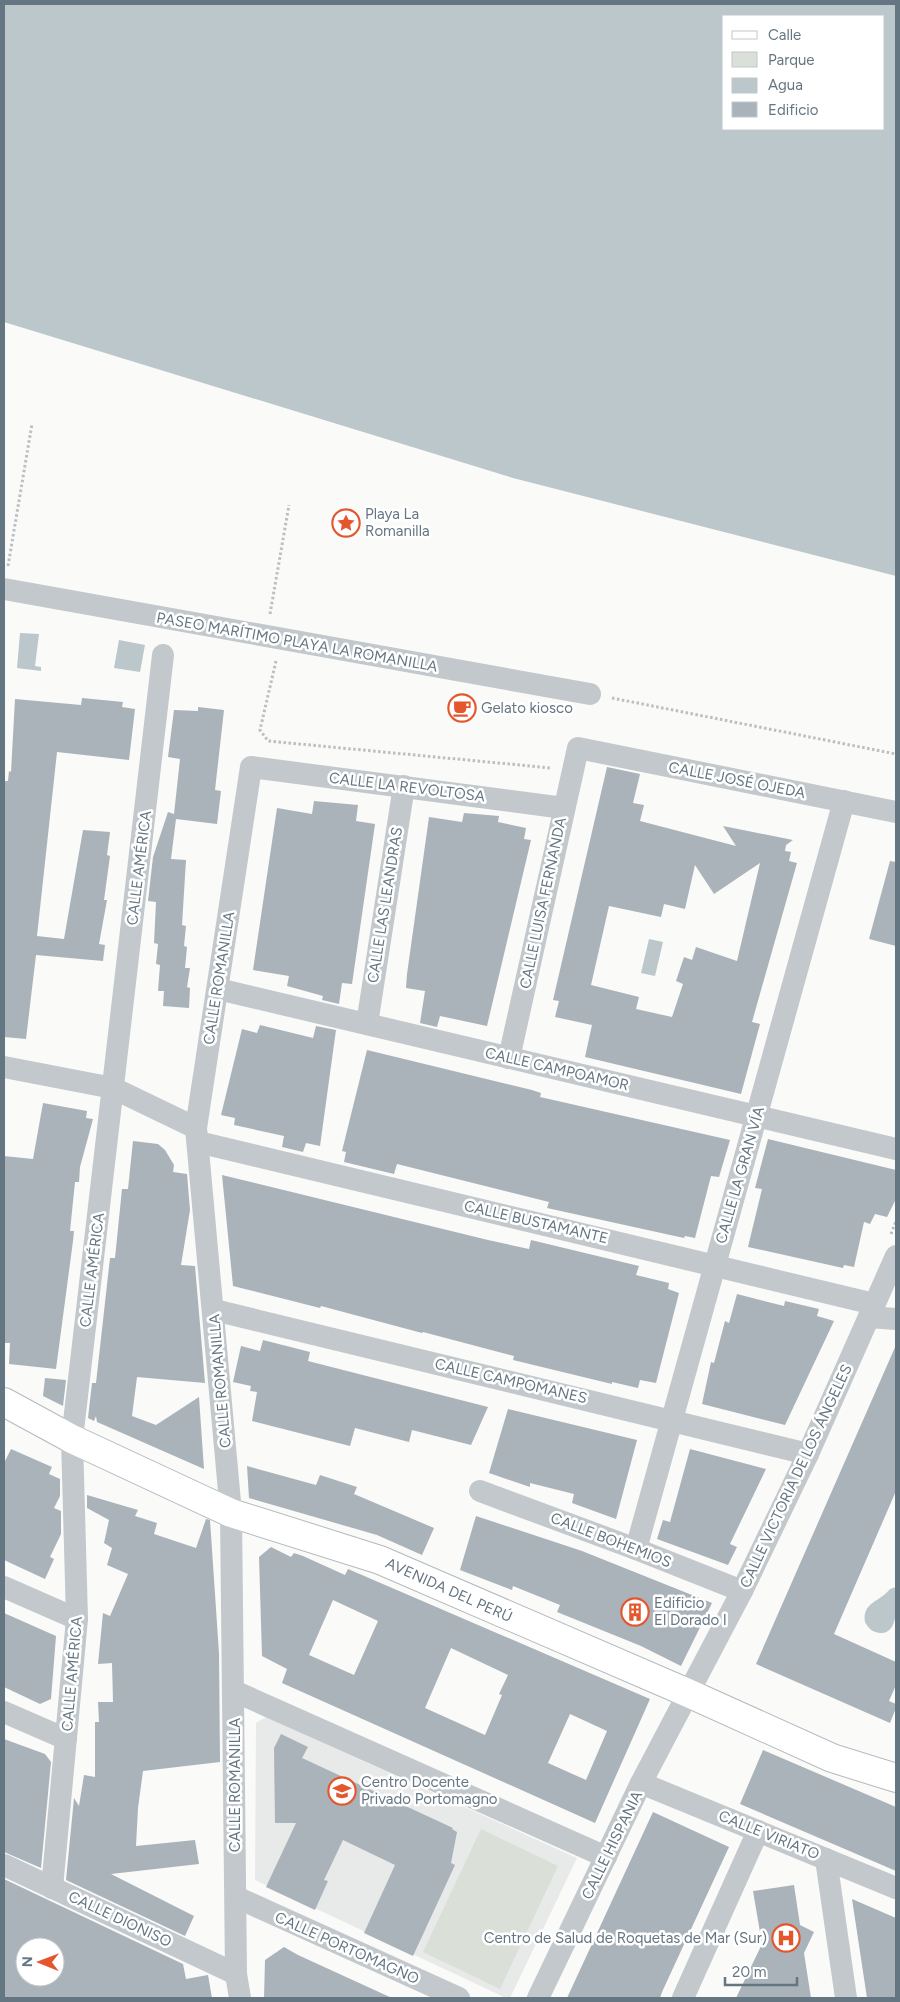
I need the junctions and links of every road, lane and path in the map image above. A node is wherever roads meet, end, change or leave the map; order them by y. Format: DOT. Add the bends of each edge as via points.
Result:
graph roads {
  1 [pos="32,424"];
  2 [pos="289,505"];
  3 [pos="4,589"];
  4 [pos="266,648"];
  5 [pos="163,655"];
  6 [pos="590,694"];
  7 [pos="578,748"];
  8 [pos="896,754"];
  9 [pos="250,767"];
  10 [pos="574,770"];
  11 [pos="404,786"];
  12 [pos="844,801"];
  13 [pos="564,808"];
  14 [pos="896,812"];
  15 [pos="218,989"];
  16 [pos="367,1024"];
  17 [pos="510,1058"];
  18 [pos="4,1068"];
  19 [pos="113,1088"];
  20 [pos="756,1116"];
  21 [pos="197,1135"];
  22 [pos="896,1150"];
  23 [pos="896,1256"];
  24 [pos="715,1264"];
  25 [pos="214,1310"];
  26 [pos="872,1311"];
  27 [pos="896,1319"];
  28 [pos="4,1402"];
  29 [pos="672,1420"];
  30 [pos="72,1439"];
  31 [pos="808,1454"];
  32 [pos="480,1491"];
  33 [pos="232,1512"];
  34 [pos="636,1549"];
  35 [pos="4,1587"];
  36 [pos="742,1592"];
  37 [pos="77,1619"];
  38 [pos="234,1691"];
  39 [pos="688,1692"];
  40 [pos="4,1712"];
  41 [pos="66,1739"];
  42 [pos="896,1778"];
  43 [pos="641,1783"];
  44 [pos="758,1831"];
  45 [pos="606,1857"];
  46 [pos="826,1859"];
  47 [pos="4,1865"];
  48 [pos="52,1888"];
  49 [pos="896,1888"];
  50 [pos="236,1897"];
  51 [pos="236,1974"];
  52 [pos="240,1998"];
  53 [pos="459,1998"];
  54 [pos="538,1998"];
  55 [pos="683,1998"];
  56 [pos="846,1998"];
  1 -- 3 [label="path"];
  2 -- 4 [label="path"];
  3 -- 4 [label="street, PASEO MARÍTIMO PLAYA LA ROMANILLA"];
  4 -- 6 [label="street, PASEO MARÍTIMO PLAYA LA ROMANILLA"];
  4 -- 10 [label="path" via="276,660 260,730 268,741"];
  5 -- 19 [label="street, CALLE AMÉRICA"];
  6 -- 8 [label="path"];
  7 -- 10 [label="street, CALLE LUISA FERNANDA"];
  7 -- 12 [label="street, CALLE JOSÉ OJEDA"];
  9 -- 11 [label="street, CALLE LA REVOLTOSA"];
  9 -- 15 [label="street, CALLE ROMANILLA"];
  10 -- 13 [label="street, CALLE LUISA FERNANDA"];
  11 -- 13 [label="street, CALLE LA REVOLTOSA"];
  11 -- 16 [label="street, CALLE LAS LEANDRAS"];
  12 -- 14 [label="street, CALLE JOSÉ OJEDA"];
  12 -- 20 [label="street, CALLE LA GRAN VÍA"];
  13 -- 17 [label="street, CALLE LUISA FERNANDA"];
  15 -- 16 [label="street, CALLE CAMPOAMOR"];
  15 -- 21 [label="street, CALLE ROMANILLA"];
  16 -- 17 [label="street, CALLE CAMPOAMOR"];
  17 -- 20 [label="street, CALLE CAMPOAMOR"];
  18 -- 19 [label="street, CALLE BUSTAMANTE"];
  19 -- 21 [label="street, CALLE BUSTAMANTE"];
  19 -- 30 [label="street, CALLE AMÉRICA"];
  20 -- 22 [label="street, CALLE CAMPOAMOR"];
  20 -- 24 [label="street, CALLE LA GRAN VÍA"];
  21 -- 24 [label="street, CALLE BUSTAMANTE"];
  21 -- 25 [label="street, CALLE ROMANILLA"];
  23 -- 26 [label="street, CALLE VICTORIA DE LOS ÁNGELES"];
  24 -- 26 [label="street, CALLE BUSTAMANTE"];
  24 -- 29 [label="street, CALLE LA GRAN VÍA"];
  25 -- 29 [label="street, CALLE CAMPOMANES"];
  25 -- 33 [label="street, CALLE ROMANILLA"];
  26 -- 27 [label="street, CALLE BUSTAMANTE"];
  26 -- 31 [label="street, CALLE VICTORIA DE LOS ÁNGELES"];
  28 -- 30 [label="street, AVENIDA DEL PERÚ"];
  29 -- 31 [label="street, CALLE CAMPOMANES"];
  29 -- 34 [label="street, CALLE LA GRAN VÍA"];
  30 -- 33 [label="street, AVENIDA DEL PERÚ"];
  30 -- 37 [label="street, CALLE AMÉRICA"];
  31 -- 36 [label="street, CALLE VICTORIA DE LOS ÁNGELES"];
  32 -- 34 [label="street, CALLE BOHEMIOS"];
  33 -- 38 [label="street, CALLE ROMANILLA"];
  33 -- 39 [label="street, AVENIDA DEL PERÚ" via="380,1560"];
  34 -- 36 [label="street, CALLE BOHEMIOS"];
  35 -- 37 [label="street"];
  36 -- 39 [label="street, CALLE VICTORIA DE LOS ÁNGELES"];
  37 -- 41 [label="street, CALLE AMÉRICA"];
  38 -- 45 [label="street"];
  38 -- 50 [label="street, CALLE ROMANILLA"];
  39 -- 42 [label="street, AVENIDA DEL PERÚ" via="832,1758"];
  39 -- 43 [label="street, CALLE HISPANIA"];
  40 -- 41 [label="street"];
  41 -- 48 [label="street, CALLE AMÉRICA"];
  43 -- 44 [label="street, CALLE VIRIATO"];
  43 -- 45 [label="street, CALLE HISPANIA"];
  44 -- 46 [label="street, CALLE VIRIATO"];
  44 -- 55 [label="street"];
  45 -- 54 [label="street, CALLE HISPANIA"];
  46 -- 49 [label="street, CALLE VIRIATO"];
  46 -- 56 [label="street"];
  47 -- 48 [label="street, CALLE DIONISO"];
  48 -- 51 [label="street, CALLE DIONISO"];
  50 -- 51 [label="street, CALLE ROMANILLA"];
  50 -- 53 [label="street, CALLE PORTOMAGNO"];
  51 -- 52 [label="street, CALLE ROMANILLA"];
}
